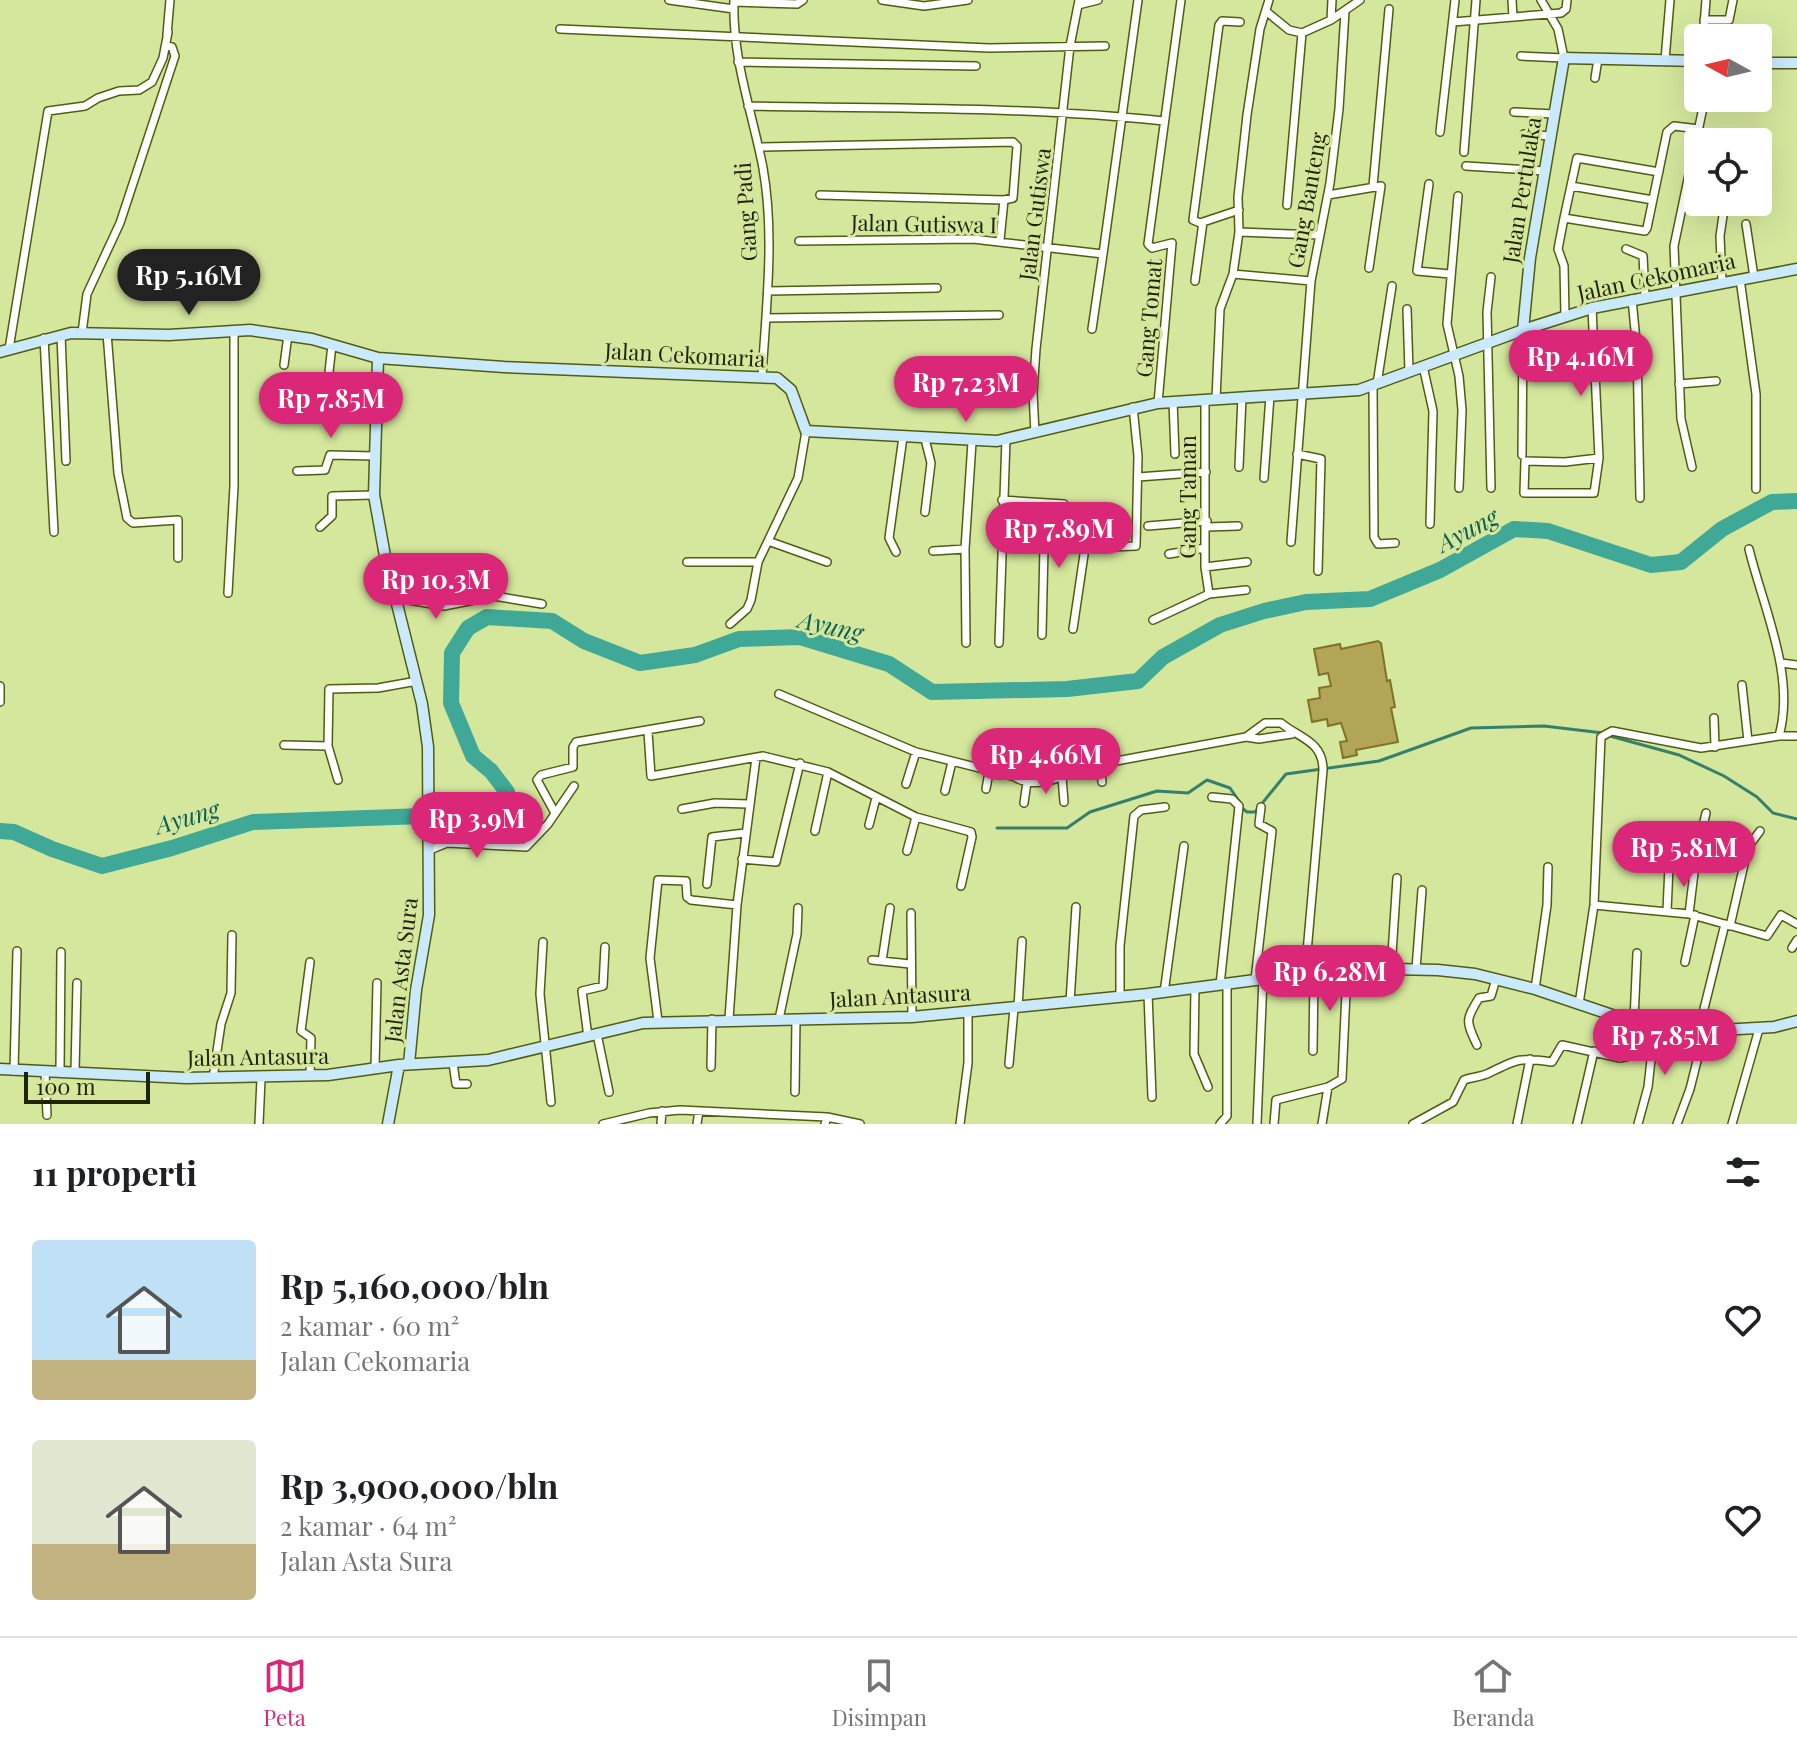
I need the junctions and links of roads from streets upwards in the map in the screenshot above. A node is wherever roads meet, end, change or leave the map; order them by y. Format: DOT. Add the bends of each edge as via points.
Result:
graph roads {
  1 [pos="170,0"];
  2 [pos="669,0"];
  3 [pos="803,0"];
  4 [pos="882,0"];
  5 [pos="968,0"];
  6 [pos="1098,0"];
  7 [pos="1138,0"];
  8 [pos="1181,0"];
  9 [pos="1269,0"];
  10 [pos="1332,0"];
  11 [pos="1360,0"];
  12 [pos="1455,0"];
  13 [pos="1476,0"];
  14 [pos="1512,0"];
  15 [pos="1541,0"];
  16 [pos="1567,0"];
  17 [pos="1670,0"];
  18 [pos="1706,0"];
  19 [pos="1733,0"];
  20 [pos="1078,2"];
  21 [pos="734,4"];
  22 [pos="1389,9"];
  23 [pos="1345,11"];
  24 [pos="1267,12"];
  25 [pos="1548,15"];
  26 [pos="1513,17"];
  27 [pos="1331,20"];
  28 [pos="1475,20"];
  29 [pos="1704,20"];
  30 [pos="1240,22"];
  31 [pos="1453,22"];
  32 [pos="1704,24"];
  33 [pos="560,29"];
  34 [pos="1302,33"];
  35 [pos="734,39"];
  36 [pos="166,46"];
  37 [pos="1070,46"];
  38 [pos="1105,46"];
  39 [pos="1521,56"];
  40 [pos="1564,58"];
  41 [pos="1598,59"];
  42 [pos="1665,60"];
  43 [pos="1684,61"];
  44 [pos="738,62"];
  45 [pos="1772,63"];
  46 [pos="1797,63"];
  47 [pos="976,66"];
  48 [pos="1595,78"];
  49 [pos="748,106"];
  50 [pos="1064,112"];
  51 [pos="1514,112"];
  52 [pos="1554,114"];
  53 [pos="1123,117"];
  54 [pos="1164,121"];
  55 [pos="1684,128"];
  56 [pos="1440,132"];
  57 [pos="1524,134"];
  58 [pos="1550,136"];
  59 [pos="759,147"];
  60 [pos="1464,152"];
  61 [pos="1466,166"];
  62 [pos="1545,171"];
  63 [pos="1659,172"];
  64 [pos="1429,184"];
  65 [pos="1373,186"];
  66 [pos="1571,186"];
  67 [pos="1684,194"];
  68 [pos="820,195"];
  69 [pos="1328,195"];
  70 [pos="1458,196"];
  71 [pos="1004,200"];
  72 [pos="1653,200"];
  73 [pos="1287,205"];
  74 [pos="1239,210"];
  75 [pos="1723,216"];
  76 [pos="1564,218"];
  77 [pos="1203,222"];
  78 [pos="1746,224"];
  79 [pos="1239,232"];
  80 [pos="1320,235"];
  81 [pos="1000,240"];
  82 [pos="799,241"];
  83 [pos="1048,248"];
  84 [pos="1626,249"];
  85 [pos="1103,254"];
  86 [pos="1369,268"];
  87 [pos="1797,269"];
  88 [pos="1233,274"];
  89 [pos="1450,274"];
  90 [pos="1491,277"];
  91 [pos="1754,277"];
  92 [pos="1740,279"];
  93 [pos="1195,281"];
  94 [pos="1311,281"];
  95 [pos="1722,282"];
  96 [pos="1392,286"];
  97 [pos="937,288"];
  98 [pos="768,291"];
  99 [pos="1676,291"];
  100 [pos="1645,296"];
  101 [pos="1632,299"];
  102 [pos="1592,308"];
  103 [pos="1407,309"];
  104 [pos="999,315"];
  105 [pos="1565,316"];
  106 [pos="766,318"];
  107 [pos="1092,329"];
  108 [pos="234,330"];
  109 [pos="1523,330"];
  110 [pos="82,333"];
  111 [pos="107,333"];
  112 [pos="61,335"];
  113 [pos="288,335"];
  114 [pos="44,338"];
  115 [pos="1490,341"];
  116 [pos="332,345"];
  117 [pos="5,351"];
  118 [pos="1453,355"];
  119 [pos="378,358"];
  120 [pos="284,365"];
  121 [pos="1423,366"];
  122 [pos="1409,371"];
  123 [pos="762,376"];
  124 [pos="1716,381"];
  125 [pos="1679,384"];
  126 [pos="1375,386"];
  127 [pos="1301,395"];
  128 [pos="1270,396"];
  129 [pos="1242,397"];
  130 [pos="1210,399"];
  131 [pos="1173,401"];
  132 [pos="1158,403"];
  133 [pos="1133,407"];
  134 [pos="295,416"];
  135 [pos="806,431"];
  136 [pos="1035,433"];
  137 [pos="903,437"];
  138 [pos="1006,439"];
  139 [pos="926,441"];
  140 [pos="972,442"];
  141 [pos="1175,454"];
  142 [pos="1297,454"];
  143 [pos="1522,455"];
  144 [pos="374,456"];
  145 [pos="1599,458"];
  146 [pos="66,461"];
  147 [pos="1239,467"];
  148 [pos="1692,467"];
  149 [pos="297,471"];
  150 [pos="1206,472"];
  151 [pos="1138,477"];
  152 [pos="1264,478"];
  153 [pos="1459,488"];
  154 [pos="1491,488"];
  155 [pos="1756,489"];
  156 [pos="374,495"];
  157 [pos="1640,498"];
  158 [pos="1002,500"];
  159 [pos="1045,504"];
  160 [pos="1064,504"];
  161 [pos="925,512"];
  162 [pos="1207,524"];
  163 [pos="1430,524"];
  164 [pos="1148,526"];
  165 [pos="1238,526"];
  166 [pos="320,527"];
  167 [pos="54,532"];
  168 [pos="768,541"];
  169 [pos="1291,542"];
  170 [pos="1395,543"];
  171 [pos="1205,548"];
  172 [pos="965,549"];
  173 [pos="1749,549"];
  174 [pos="933,551"];
  175 [pos="896,552"];
  176 [pos="1169,554"];
  177 [pos="178,558"];
  178 [pos="687,562"];
  179 [pos="758,562"];
  180 [pos="827,562"];
  181 [pos="1247,562"];
  182 [pos="1205,567"];
  183 [pos="1318,571"];
  184 [pos="1246,590"];
  185 [pos="228,593"];
  186 [pos="1209,594"];
  187 [pos="397,598"];
  188 [pos="542,604"];
  189 [pos="1153,620"];
  190 [pos="730,624"];
  191 [pos="1073,629"];
  192 [pos="1042,635"];
  193 [pos="966,643"];
  194 [pos="999,643"];
  195 [pos="1781,663"];
  196 [pos="1797,665"];
  197 [pos="417,681"];
  198 [pos="1742,685"];
  199 [pos="0,686"];
  200 [pos="779,694"];
  201 [pos="0,702"];
  202 [pos="1714,718"];
  203 [pos="700,721"];
  204 [pos="648,732"];
  205 [pos="1292,734"];
  206 [pos="1779,736"];
  207 [pos="1797,736"];
  208 [pos="1246,737"];
  209 [pos="1748,741"];
  210 [pos="284,745"];
  211 [pos="328,746"];
  212 [pos="1715,747"];
  213 [pos="916,752"];
  214 [pos="756,758"];
  215 [pos="952,762"];
  216 [pos="800,763"];
  217 [pos="1100,763"];
  218 [pos="1073,769"];
  219 [pos="828,772"];
  220 [pos="989,772"];
  221 [pos="1015,777"];
  222 [pos="1062,777"];
  223 [pos="338,780"];
  224 [pos="1027,782"];
  225 [pos="1102,782"];
  226 [pos="906,784"];
  227 [pos="574,786"];
  228 [pos="986,789"];
  229 [pos="945,791"];
  230 [pos="1212,797"];
  231 [pos="876,798"];
  232 [pos="1064,802"];
  233 [pos="1024,803"];
  234 [pos="748,804"];
  235 [pos="1165,807"];
  236 [pos="1261,807"];
  237 [pos="682,809"];
  238 [pos="555,813"];
  239 [pos="1706,813"];
  240 [pos="916,817"];
  241 [pos="869,825"];
  242 [pos="815,831"];
  243 [pos="1760,831"];
  244 [pos="745,833"];
  245 [pos="1184,846"];
  246 [pos="1676,847"];
  247 [pos="430,850"];
  248 [pos="1697,850"];
  249 [pos="907,851"];
  250 [pos="742,859"];
  251 [pos="1548,867"];
  252 [pos="1669,867"];
  253 [pos="1397,878"];
  254 [pos="707,884"];
  255 [pos="961,886"];
  256 [pos="1422,890"];
  257 [pos="737,905"];
  258 [pos="1594,905"];
  259 [pos="1076,907"];
  260 [pos="798,908"];
  261 [pos="890,908"];
  262 [pos="1667,911"];
  263 [pos="911,913"];
  264 [pos="1692,915"];
  265 [pos="1797,924"];
  266 [pos="1728,925"];
  267 [pos="232,935"];
  268 [pos="1797,940"];
  269 [pos="1022,941"];
  270 [pos="543,942"];
  271 [pos="605,947"];
  272 [pos="1792,948"];
  273 [pos="17,951"];
  274 [pos="61,952"];
  275 [pos="1637,953"];
  276 [pos="872,960"];
  277 [pos="882,961"];
  278 [pos="310,962"];
  279 [pos="1685,962"];
  280 [pos="910,964"];
  281 [pos="1391,969"];
  282 [pos="1416,969"];
  283 [pos="1347,971"];
  284 [pos="1310,975"];
  285 [pos="1496,979"];
  286 [pos="1259,980"];
  287 [pos="77,983"];
  288 [pos="377,983"];
  289 [pos="1224,984"];
  290 [pos="1195,988"];
  291 [pos="1535,989"];
  292 [pos="1164,993"];
  293 [pos="1148,994"];
  294 [pos="1120,997"];
  295 [pos="1070,1002"];
  296 [pos="1579,1004"];
  297 [pos="1016,1008"];
  298 [pos="968,1012"];
  299 [pos="912,1017"];
  300 [pos="712,1019"];
  301 [pos="729,1019"];
  302 [pos="779,1019"];
  303 [pos="796,1019"];
  304 [pos="1634,1020"];
  305 [pos="658,1021"];
  306 [pos="1797,1021"];
  307 [pos="1655,1024"];
  308 [pos="1702,1029"];
  309 [pos="1759,1029"];
  310 [pos="593,1036"];
  311 [pos="1477,1045"];
  312 [pos="544,1048"];
  313 [pos="1313,1051"];
  314 [pos="1594,1051"];
  315 [pos="1652,1051"];
  316 [pos="1530,1059"];
  317 [pos="453,1063"];
  318 [pos="1009,1064"];
  319 [pos="404,1065"];
  320 [pos="711,1067"];
  321 [pos="375,1068"];
  322 [pos="0,1069"];
  323 [pos="14,1071"];
  324 [pos="45,1071"];
  325 [pos="60,1071"];
  326 [pos="75,1072"];
  327 [pos="310,1076"];
  328 [pos="213,1078"];
  329 [pos="261,1079"];
  330 [pos="467,1084"];
  331 [pos="1208,1087"];
  332 [pos="1328,1087"];
  333 [pos="609,1092"];
  334 [pos="795,1092"];
  335 [pos="1152,1097"];
  336 [pos="551,1102"];
  337 [pos="662,1111"];
  338 [pos="699,1111"];
  339 [pos="47,1115"];
  340 [pos="826,1120"];
  341 [pos="259,1124"];
  342 [pos="388,1124"];
  343 [pos="603,1124"];
  344 [pos="661,1124"];
  345 [pos="697,1124"];
  346 [pos="860,1124"];
  347 [pos="960,1124"];
  348 [pos="1220,1124"];
  349 [pos="1257,1124"];
  350 [pos="1274,1124"];
  351 [pos="1322,1124"];
  352 [pos="1413,1124"];
  353 [pos="1517,1124"];
  354 [pos="1577,1124"];
  355 [pos="1638,1124"];
  356 [pos="1677,1124"];
  357 [pos="1732,1124"];
  1 -- 36 [label="street"];
  2 -- 21 [label="street"];
  3 -- 21 [label="street"];
  4 -- 5 [label="street" via="924,6"];
  6 -- 20 [label="street"];
  7 -- 53 [label="street"];
  8 -- 54 [label="street"];
  9 -- 24 [label="street, Gang Taman"];
  10 -- 27 [label="street"];
  11 -- 23 [label="street"];
  12 -- 31 [label="street"];
  13 -- 28 [label="street"];
  14 -- 26 [label="street"];
  15 -- 25 [label="street, Jalan Pertulaka"];
  16 -- 25 [label="street" via="1564,11"];
  17 -- 42 [label="street"];
  18 -- 29 [label="street"];
  19 -- 29 [label="street" via="1729,20"];
  20 -- 37 [label="street, Jalan Gutiswa"];
  21 -- 35 [label="street, Gang Padi"];
  22 -- 65 [label="street"];
  23 -- 27 [label="street"];
  23 -- 69 [label="street, Gang Banteng"];
  24 -- 34 [label="street" via="1289,30"];
  24 -- 74 [label="street, Gang Taman" via="1247,115"];
  25 -- 26 [label="street"];
  25 -- 40 [label="street, Jalan Pertulaka" via="1558,29"];
  26 -- 28 [label="street"];
  27 -- 34 [label="street"];
  28 -- 31 [label="street"];
  28 -- 60 [label="street"];
  29 -- 32 [label="street"];
  30 -- 77 [label="street" via="1219,25 1193,220"];
  31 -- 56 [label="street"];
  33 -- 35 [label="street"];
  34 -- 73 [label="street"];
  35 -- 37 [label="street"];
  35 -- 44 [label="street, Gang Padi"];
  36 -- 110 [label="street" via="175,56 120,223 87,294"];
  36 -- 117 [label="street" via="152,82 139,90 48,111"];
  37 -- 38 [label="street"];
  37 -- 50 [label="street, Jalan Gutiswa"];
  39 -- 40 [label="street"];
  40 -- 41 [label="street"];
  40 -- 52 [label="street, Jalan Pertulaka"];
  41 -- 42 [label="street"];
  41 -- 48 [label="street"];
  42 -- 43 [label="street"];
  44 -- 47 [label="street"];
  44 -- 49 [label="street, Gang Padi"];
  45 -- 46 [label="street"];
  49 -- 50 [label="street"];
  49 -- 98 [label="street, Gang Padi" via="763,170"];
  50 -- 53 [label="street"];
  50 -- 83 [label="street, Jalan Gutiswa"];
  51 -- 52 [label="street"];
  52 -- 58 [label="street, Jalan Pertulaka"];
  53 -- 54 [label="street"];
  53 -- 85 [label="street"];
  54 -- 132 [label="street, Gang Tomat" via="1148,244 1153,248 1172,243"];
  55 -- 63 [label="street" via="1671,128"];
  57 -- 58 [label="street"];
  58 -- 62 [label="street, Jalan Pertulaka"];
  59 -- 71 [label="street" via="1013,142 1013,198"];
  61 -- 62 [label="street"];
  62 -- 109 [label="street, Jalan Pertulaka"];
  63 -- 66 [label="street" via="1578,158"];
  63 -- 72 [label="street"];
  64 -- 89 [label="street" via="1417,271"];
  65 -- 69 [label="street"];
  65 -- 86 [label="street" via="1382,191"];
  66 -- 72 [label="street"];
  66 -- 76 [label="street"];
  67 -- 99 [label="street" via="1674,246"];
  68 -- 71 [label="street"];
  69 -- 80 [label="street, Gang Banteng"];
  70 -- 89 [label="street"];
  71 -- 81 [label="street"];
  72 -- 76 [label="street" via="1643,232"];
  74 -- 77 [label="street"];
  74 -- 79 [label="street, Gang Taman"];
  75 -- 95 [label="street"];
  76 -- 105 [label="street" via="1558,253 1564,266"];
  77 -- 93 [label="street"];
  78 -- 91 [label="street"];
  79 -- 80 [label="street"];
  79 -- 88 [label="street, Gang Taman"];
  80 -- 94 [label="street, Gang Banteng"];
  81 -- 82 [label="street, Jalan Gutiswa I"];
  81 -- 83 [label="street, Jalan Gutiswa I"];
  83 -- 85 [label="street, Jalan Gutiswa I"];
  83 -- 136 [label="street, Jalan Gutiswa" via="1033,378"];
  84 -- 100 [label="street" via="1643,256"];
  85 -- 107 [label="street"];
  87 -- 91 [label="street, Jalan Cekomaria"];
  88 -- 94 [label="street"];
  88 -- 130 [label="street, Gang Taman" via="1220,309"];
  89 -- 118 [label="street" via="1447,324"];
  90 -- 115 [label="street"];
  91 -- 92 [label="street, Jalan Cekomaria"];
  92 -- 95 [label="street, Jalan Cekomaria"];
  92 -- 155 [label="street" via="1756,394"];
  94 -- 127 [label="street, Gang Banteng"];
  95 -- 99 [label="street, Jalan Cekomaria"];
  96 -- 126 [label="street"];
  97 -- 98 [label="street"];
  98 -- 106 [label="street, Gang Padi"];
  99 -- 100 [label="street, Jalan Cekomaria"];
  99 -- 125 [label="street"];
  100 -- 101 [label="street, Jalan Cekomaria"];
  101 -- 102 [label="street, Jalan Cekomaria"];
  101 -- 157 [label="street"];
  102 -- 105 [label="street, Jalan Cekomaria"];
  102 -- 145 [label="street"];
  103 -- 122 [label="street"];
  104 -- 106 [label="street"];
  105 -- 109 [label="street, Jalan Cekomaria"];
  106 -- 123 [label="street, Gang Padi"];
  108 -- 111 [label="street, Jalan Cekomaria"];
  108 -- 113 [label="street, Jalan Cekomaria"];
  108 -- 185 [label="street"];
  109 -- 115 [label="street, Jalan Cekomaria"];
  109 -- 143 [label="street"];
  110 -- 111 [label="street, Jalan Cekomaria"];
  110 -- 112 [label="street, Jalan Cekomaria"];
  111 -- 177 [label="street" via="118,473 127,518 133,523 178,520"];
  112 -- 114 [label="street, Jalan Cekomaria"];
  112 -- 146 [label="street"];
  113 -- 116 [label="street, Jalan Cekomaria"];
  113 -- 120 [label="street"];
  114 -- 117 [label="street, Jalan Cekomaria"];
  114 -- 167 [label="street"];
  115 -- 118 [label="street, Jalan Cekomaria"];
  115 -- 154 [label="street"];
  116 -- 119 [label="street, Jalan Cekomaria"];
  116 -- 134 [label="street" via="324,417"];
  118 -- 121 [label="street, Jalan Cekomaria"];
  118 -- 153 [label="street" via="1462,410"];
  119 -- 123 [label="street, Jalan Cekomaria"];
  119 -- 144 [label="street, Jalan Asta Sura"];
  121 -- 122 [label="street, Jalan Cekomaria"];
  121 -- 163 [label="street" via="1433,411"];
  122 -- 126 [label="street, Jalan Cekomaria"];
  123 -- 135 [label="street, Jalan Cekomaria" via="787,384"];
  124 -- 125 [label="street"];
  125 -- 148 [label="street"];
  126 -- 127 [label="street, Jalan Cekomaria"];
  126 -- 170 [label="street" via="1374,537 1378,544"];
  127 -- 128 [label="street, Jalan Cekomaria"];
  127 -- 142 [label="street, Gang Banteng"];
  128 -- 129 [label="street, Jalan Cekomaria"];
  128 -- 152 [label="street"];
  129 -- 130 [label="street, Jalan Cekomaria"];
  129 -- 147 [label="street"];
  130 -- 131 [label="street, Jalan Cekomaria"];
  130 -- 150 [label="street, Gang Taman"];
  131 -- 132 [label="street, Jalan Cekomaria"];
  131 -- 141 [label="street"];
  132 -- 133 [label="street, Jalan Cekomaria"];
  133 -- 136 [label="street, Jalan Cekomaria"];
  133 -- 151 [label="street"];
  135 -- 137 [label="street, Jalan Cekomaria"];
  135 -- 168 [label="street" via="798,478"];
  136 -- 138 [label="street, Jalan Cekomaria"];
  137 -- 139 [label="street, Jalan Cekomaria"];
  137 -- 175 [label="street" via="889,538"];
  138 -- 140 [label="street, Jalan Cekomaria"];
  138 -- 158 [label="street"];
  139 -- 140 [label="street, Jalan Cekomaria"];
  139 -- 161 [label="street" via="931,463"];
  140 -- 172 [label="street"];
  142 -- 169 [label="street, Gang Banteng"];
  142 -- 183 [label="street" via="1321,459"];
  144 -- 149 [label="street" via="330,455 325,470"];
  144 -- 156 [label="street, Jalan Asta Sura"];
  145 -- 145 [label="street" via="1594,494 1524,493 1525,461"];
  150 -- 151 [label="street"];
  150 -- 162 [label="street, Gang Taman"];
  151 -- 191 [label="street" via="1136,546 1085,548"];
  156 -- 166 [label="street" via="332,496 332,516"];
  156 -- 187 [label="street, Jalan Asta Sura"];
  158 -- 159 [label="street"];
  158 -- 194 [label="street"];
  159 -- 160 [label="street"];
  159 -- 192 [label="street"];
  162 -- 164 [label="street"];
  162 -- 165 [label="street"];
  162 -- 171 [label="street, Gang Taman"];
  168 -- 179 [label="street"];
  168 -- 180 [label="street"];
  171 -- 176 [label="street"];
  171 -- 182 [label="street, Gang Taman"];
  172 -- 174 [label="street"];
  172 -- 193 [label="street"];
  173 -- 195 [label="street"];
  178 -- 179 [label="street"];
  179 -- 190 [label="street" via="747,609"];
  181 -- 182 [label="street"];
  182 -- 186 [label="street, Gang Taman"];
  184 -- 186 [label="street"];
  186 -- 189 [label="street"];
  187 -- 188 [label="street" via="444,606 494,596"];
  187 -- 197 [label="street, Jalan Asta Sura"];
  195 -- 196 [label="street"];
  195 -- 206 [label="street"];
  197 -- 211 [label="street" via="329,689"];
  197 -- 247 [label="street, Jalan Asta Sura" via="426,729"];
  198 -- 209 [label="street"];
  199 -- 201 [label="street"];
  200 -- 213 [label="street"];
  202 -- 212 [label="street"];
  203 -- 204 [label="street"];
  204 -- 214 [label="street" via="651,776"];
  204 -- 238 [label="street" via="574,744 575,765 537,780"];
  205 -- 208 [label="street"];
  205 -- 208 [label="street" via="1276,722 1258,726"];
  205 -- 284 [label="street" via="1314,743 1323,761"];
  206 -- 207 [label="street"];
  206 -- 209 [label="street"];
  208 -- 217 [label="street"];
  209 -- 212 [label="street"];
  210 -- 211 [label="street"];
  211 -- 223 [label="street"];
  212 -- 258 [label="street" via="1612,731 1603,734"];
  213 -- 215 [label="street"];
  213 -- 226 [label="street"];
  214 -- 216 [label="street"];
  214 -- 234 [label="street"];
  215 -- 220 [label="street"];
  215 -- 229 [label="street"];
  216 -- 219 [label="street"];
  216 -- 250 [label="street" via="776,862"];
  217 -- 218 [label="street"];
  217 -- 225 [label="street"];
  218 -- 221 [label="street"];
  218 -- 222 [label="street"];
  219 -- 231 [label="street"];
  219 -- 242 [label="street"];
  220 -- 221 [label="street"];
  220 -- 228 [label="street"];
  221 -- 224 [label="street"];
  222 -- 224 [label="street"];
  222 -- 232 [label="street"];
  224 -- 233 [label="street"];
  227 -- 238 [label="street"];
  230 -- 289 [label="street" via="1232,799 1239,806"];
  231 -- 240 [label="street"];
  231 -- 241 [label="street"];
  234 -- 237 [label="street"];
  234 -- 244 [label="street"];
  235 -- 294 [label="street" via="1134,816"];
  236 -- 286 [label="street" via="1260,826 1272,831"];
  238 -- 247 [label="street" via="526,847 447,843"];
  239 -- 248 [label="street"];
  240 -- 249 [label="street"];
  240 -- 255 [label="street" via="972,834"];
  243 -- 266 [label="street" via="1748,847"];
  244 -- 250 [label="street"];
  244 -- 254 [label="street" via="712,837"];
  245 -- 292 [label="street"];
  246 -- 248 [label="street"];
  247 -- 319 [label="street, Jalan Asta Sura" via="429,915"];
  248 -- 264 [label="street"];
  250 -- 257 [label="street"];
  251 -- 291 [label="street"];
  252 -- 262 [label="street"];
  253 -- 281 [label="street"];
  256 -- 282 [label="street"];
  257 -- 301 [label="street"];
  257 -- 305 [label="street" via="691,900 686,881 658,880 650,958"];
  258 -- 262 [label="street"];
  258 -- 296 [label="street"];
  259 -- 295 [label="street"];
  260 -- 302 [label="street"];
  261 -- 277 [label="street"];
  262 -- 264 [label="street"];
  263 -- 280 [label="street"];
  264 -- 266 [label="street"];
  264 -- 279 [label="street"];
  265 -- 266 [label="street" via="1781,915 1767,936"];
  266 -- 308 [label="street"];
  267 -- 328 [label="street" via="231,993"];
  268 -- 272 [label="street"];
  269 -- 297 [label="street"];
  270 -- 312 [label="street"];
  271 -- 310 [label="street" via="603,986 582,991"];
  273 -- 323 [label="street"];
  274 -- 325 [label="street"];
  275 -- 304 [label="street"];
  276 -- 277 [label="street"];
  277 -- 280 [label="street"];
  278 -- 327 [label="street" via="301,1031 311,1038"];
  280 -- 299 [label="street"];
  281 -- 282 [label="street, Jalan Antasura"];
  281 -- 283 [label="street, Jalan Antasura"];
  282 -- 285 [label="street, Jalan Antasura"];
  283 -- 284 [label="street, Jalan Antasura"];
  283 -- 332 [label="street" via="1342,1078"];
  284 -- 286 [label="street, Jalan Antasura"];
  284 -- 313 [label="street"];
  285 -- 291 [label="street, Jalan Antasura"];
  285 -- 311 [label="street" via="1491,996 1479,998 1468,1016"];
  286 -- 289 [label="street, Jalan Antasura"];
  286 -- 349 [label="street"];
  287 -- 326 [label="street"];
  288 -- 321 [label="street"];
  289 -- 290 [label="street, Jalan Antasura"];
  289 -- 348 [label="street" via="1227,1116"];
  290 -- 292 [label="street, Jalan Antasura"];
  290 -- 331 [label="street" via="1194,1054"];
  291 -- 296 [label="street, Jalan Antasura"];
  292 -- 293 [label="street, Jalan Antasura"];
  293 -- 294 [label="street, Jalan Antasura"];
  293 -- 335 [label="street"];
  294 -- 295 [label="street, Jalan Antasura"];
  295 -- 297 [label="street, Jalan Antasura"];
  296 -- 304 [label="street, Jalan Antasura"];
  297 -- 298 [label="street, Jalan Antasura"];
  297 -- 318 [label="street"];
  298 -- 299 [label="street, Jalan Antasura"];
  298 -- 347 [label="street"];
  299 -- 303 [label="street, Jalan Antasura"];
  300 -- 301 [label="street, Jalan Antasura"];
  300 -- 305 [label="street, Jalan Antasura"];
  300 -- 320 [label="street"];
  301 -- 302 [label="street, Jalan Antasura"];
  302 -- 303 [label="street, Jalan Antasura"];
  303 -- 334 [label="street"];
  304 -- 307 [label="street, Jalan Antasura"];
  305 -- 310 [label="street, Jalan Antasura"];
  306 -- 309 [label="street, Jalan Antasura"];
  307 -- 308 [label="street, Jalan Antasura"];
  307 -- 315 [label="street"];
  308 -- 309 [label="street, Jalan Antasura"];
  308 -- 356 [label="street"];
  309 -- 357 [label="street"];
  310 -- 312 [label="street, Jalan Antasura"];
  310 -- 333 [label="street"];
  312 -- 317 [label="street, Jalan Antasura"];
  312 -- 336 [label="street"];
  314 -- 315 [label="street" via="1620,1058"];
  314 -- 316 [label="street" via="1562,1045 1552,1062"];
  314 -- 354 [label="street"];
  315 -- 355 [label="street"];
  316 -- 352 [label="street" via="1508,1061 1486,1075 1464,1080 1453,1102"];
  316 -- 353 [label="street"];
  317 -- 319 [label="street, Jalan Antasura"];
  317 -- 330 [label="street" via="456,1084"];
  319 -- 321 [label="street, Jalan Antasura"];
  319 -- 342 [label="street, Jalan Asta Sura"];
  321 -- 327 [label="street, Jalan Antasura"];
  322 -- 323 [label="street, Jalan Antasura"];
  323 -- 324 [label="street, Jalan Antasura"];
  324 -- 325 [label="street, Jalan Antasura"];
  324 -- 339 [label="street"];
  325 -- 326 [label="street, Jalan Antasura"];
  326 -- 328 [label="street, Jalan Antasura"];
  327 -- 329 [label="street, Jalan Antasura"];
  328 -- 329 [label="street, Jalan Antasura"];
  329 -- 341 [label="street"];
  332 -- 350 [label="street" via="1276,1100"];
  332 -- 351 [label="street"];
  337 -- 338 [label="street"];
  337 -- 343 [label="street"];
  337 -- 344 [label="street"];
  338 -- 340 [label="street"];
  338 -- 345 [label="street"];
  340 -- 346 [label="street"];
}
